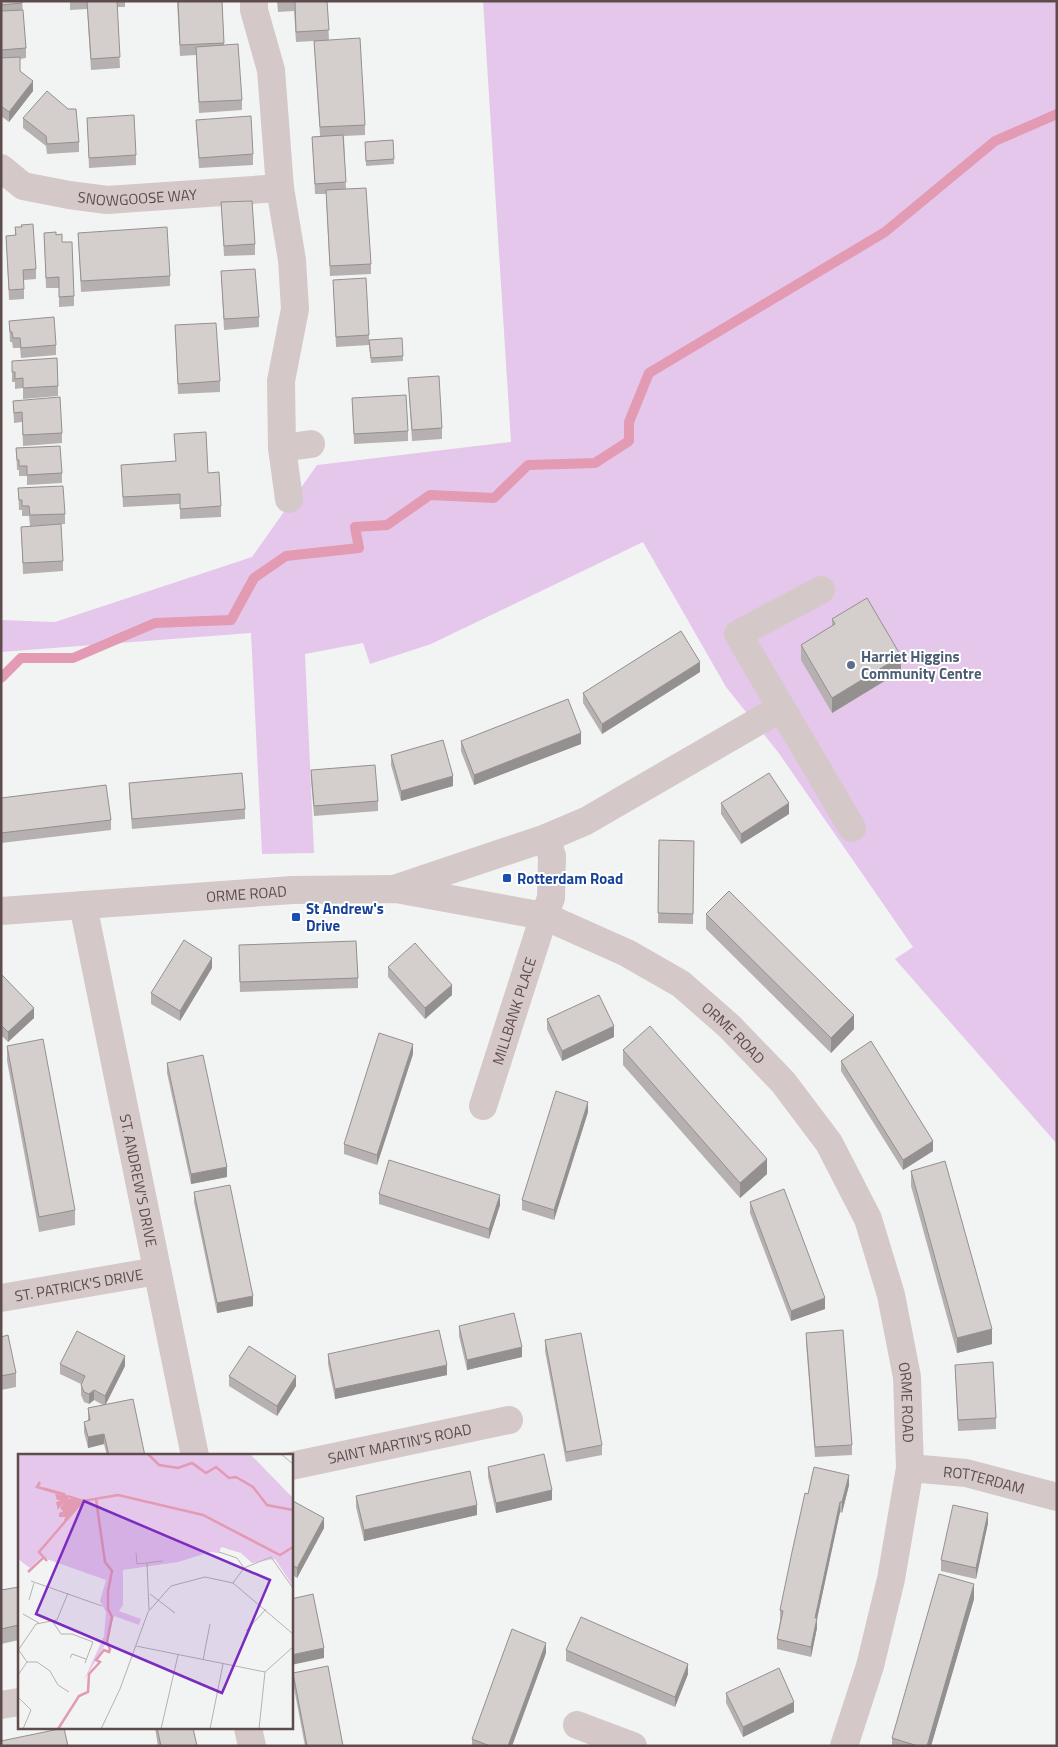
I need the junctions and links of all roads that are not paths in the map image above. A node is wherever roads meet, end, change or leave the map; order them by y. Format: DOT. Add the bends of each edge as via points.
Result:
graph roads {
  1 [pos="254,1"];
  2 [pos="1,168"];
  3 [pos="280,188"];
  4 [pos="312,444"];
  5 [pos="282,448"];
  6 [pos="290,499"];
  7 [pos="820,590"];
  8 [pos="781,708"];
  9 [pos="852,828"];
  10 [pos="546,838"];
  11 [pos="396,889"];
  12 [pos="83,905"];
  13 [pos="1,911"];
  14 [pos="544,916"];
  15 [pos="483,1106"];
  16 [pos="157,1270"];
  17 [pos="1,1298"];
  18 [pos="510,1420"];
  19 [pos="195,1454"];
  20 [pos="292,1466"];
  21 [pos="910,1468"];
  22 [pos="1057,1498"];
  23 [pos="18,1702"];
  24 [pos="1,1705"];
  25 [pos="578,1725"];
  26 [pos="248,1730"];
  27 [pos="252,1746"];
  28 [pos="633,1746"];
  29 [pos="844,1746"];
  1 -- 3 [label="street" via="271,70"];
  2 -- 3 [label="street, SNOWGOOSE WAY" via="23,186 108,200"];
  3 -- 5 [label="street" via="296,309 281,381"];
  4 -- 5 [label="street"];
  5 -- 6 [label="street"];
  7 -- 8 [label="street" via="738,634"];
  8 -- 9 [label="street"];
  8 -- 10 [label="street" via="586,821"];
  10 -- 11 [label="street"];
  10 -- 14 [label="street" via="552,856 551,898"];
  11 -- 12 [label="street, ORME ROAD" via="292,890"];
  11 -- 14 [label="street, ORME ROAD"];
  12 -- 13 [label="street, ORME ROAD"];
  12 -- 16 [label="street, ST. ANDREW'S DRIVE"];
  14 -- 15 [label="street, MILLBANK PLACE"];
  14 -- 21 [label="street, ORME ROAD" via="627,953 681,984 729,1026 783,1082 829,1143 868,1219 891,1295 907,1377"];
  16 -- 17 [label="street, ST. PATRICK'S DRIVE"];
  16 -- 19 [label="street, ST. ANDREW'S DRIVE"];
  18 -- 20 [label="street, SAINT MARTIN'S ROAD"];
  21 -- 22 [label="street, ROTTERDAM" via="966,1473"];
  21 -- 29 [label="street, ORME ROAD" via="891,1579 870,1666"];
  23 -- 24 [label="street"];
  25 -- 28 [label="street"];
  26 -- 27 [label="street"];
}
